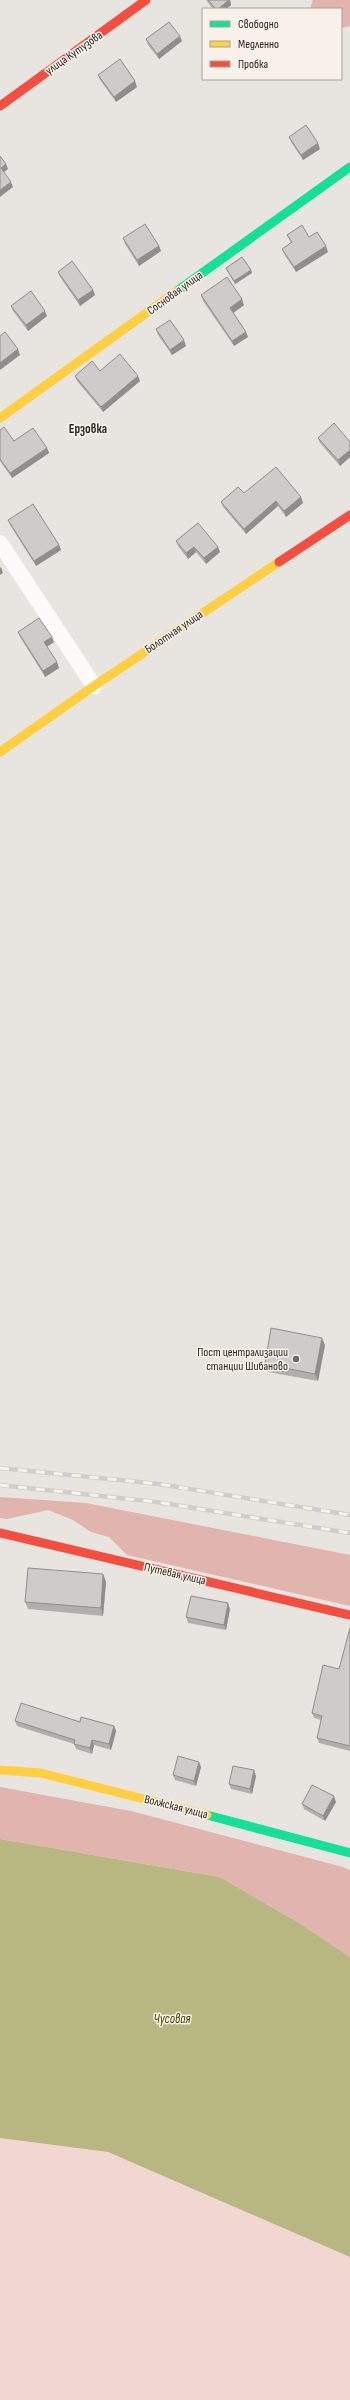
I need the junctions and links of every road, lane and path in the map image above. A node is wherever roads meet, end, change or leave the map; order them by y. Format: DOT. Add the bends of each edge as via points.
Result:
graph roads {
  1 [pos="146,0"];
  2 [pos="0,106"];
  3 [pos="350,167"];
  4 [pos="0,418"];
  5 [pos="350,515"];
  6 [pos="0,542"];
  7 [pos="94,686"];
  8 [pos="0,752"];
  9 [pos="0,1533"];
  10 [pos="350,1615"];
  11 [pos="0,1770"];
  12 [pos="350,1853"];
  1 -- 2 [label="street, улица Кутузова"];
  3 -- 4 [label="street, Сосновая улица"];
  5 -- 7 [label="street, Болотная улица"];
  6 -- 7 [label="street"];
  7 -- 8 [label="street, Болотная улица"];
  9 -- 10 [label="street, Путевая улица"];
  11 -- 12 [label="street, Волжская улица" via="41,1772"];
}
